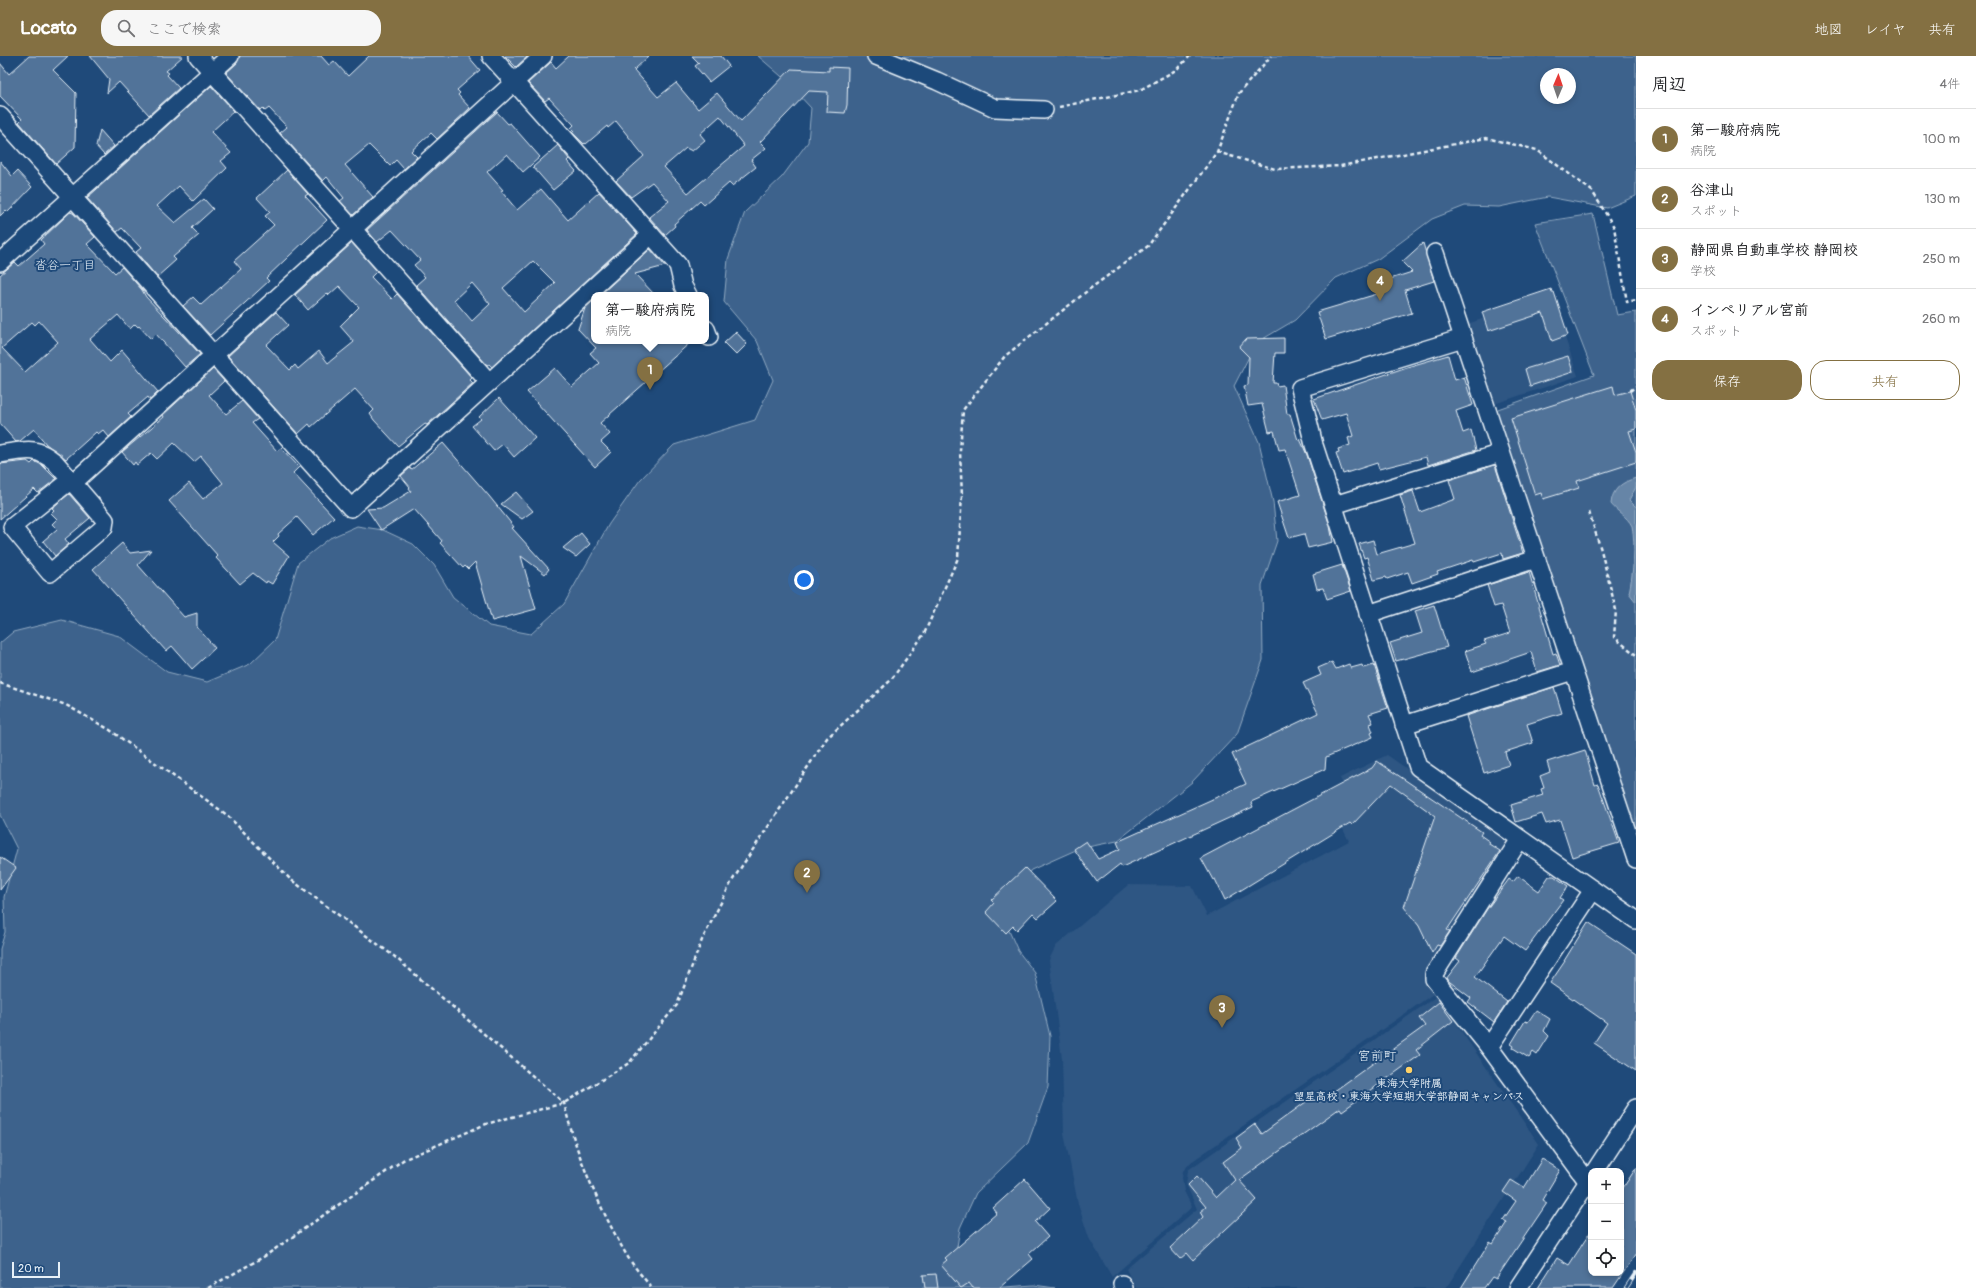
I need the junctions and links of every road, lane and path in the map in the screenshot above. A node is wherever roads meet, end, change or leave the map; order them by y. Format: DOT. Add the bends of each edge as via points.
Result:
graph roads {
  1 [pos="198,56"];
  2 [pos="230,56"];
  3 [pos="491,56"];
  4 [pos="543,56"];
  5 [pos="876,56"];
  6 [pos="1190,56"];
  7 [pos="1271,56"];
  8 [pos="212,72"];
  9 [pos="514,82"];
  10 [pos="1044,110"];
  11 [pos="0,116"];
  12 [pos="1217,152"];
  13 [pos="72,197"];
  14 [pos="352,228"];
  15 [pos="651,235"];
  16 [pos="1436,253"];
  17 [pos="0,262"];
  18 [pos="686,292"];
  19 [pos="1636,300"];
  20 [pos="1463,338"];
  21 [pos="213,355"];
  22 [pos="490,382"];
  23 [pos="1636,386"];
  24 [pos="1630,391"];
  25 [pos="1501,453"];
  26 [pos="0,454"];
  27 [pos="72,482"];
  28 [pos="1334,505"];
  29 [pos="1589,512"];
  30 [pos="1536,560"];
  31 [pos="1368,614"];
  32 [pos="1636,655"];
  33 [pos="1573,671"];
  34 [pos="0,683"];
  35 [pos="1404,725"];
  36 [pos="1520,839"];
  37 [pos="1636,859"];
  38 [pos="1594,890"];
  39 [pos="1636,920"];
  40 [pos="1489,1047"];
  41 [pos="564,1103"];
  42 [pos="1636,1108"];
  43 [pos="1597,1168"];
  44 [pos="1588,1173"];
  45 [pos="1588,1182"];
  46 [pos="208,1288"];
  47 [pos="652,1288"];
  48 [pos="1518,1288"];
  1 -- 8 [label="street"];
  2 -- 8 [label="street"];
  3 -- 9 [label="street"];
  4 -- 9 [label="street"];
  5 -- 10 [label="street" via="995,108"];
  6 -- 10 [label="path" via="1176,70 1140,90"];
  7 -- 12 [label="path" via="1239,93"];
  8 -- 13 [label="street"];
  8 -- 14 [label="street"];
  9 -- 14 [label="street"];
  9 -- 15 [label="street"];
  11 -- 13 [label="street"];
  12 -- 19 [label="path" via="1275,169 1341,166 1486,138 1537,150 1592,191 1614,227 1628,302"];
  12 -- 41 [label="path" via="1148,246 1005,356 963,410 958,558 924,634 891,680 827,738 732,881 702,940 677,1005 629,1063"];
  13 -- 17 [label="street"];
  13 -- 21 [label="street"];
  14 -- 21 [label="street"];
  14 -- 22 [label="street"];
  15 -- 18 [label="street" via="678,265"];
  15 -- 22 [label="street"];
  16 -- 20 [label="street"];
  20 -- 25 [label="street"];
  20 -- 28 [label="street" via="1300,388 1314,445"];
  21 -- 22 [label="street" via="351,508"];
  21 -- 27 [label="street"];
  23 -- 24 [label="path"];
  25 -- 28 [label="street"];
  25 -- 30 [label="street"];
  26 -- 27 [label="street" via="39,451 55,462"];
  27 -- 27 [label="street" via="105,520 104,528 50,574 12,527"];
  28 -- 31 [label="street"];
  29 -- 32 [label="path" via="1616,610 1614,637"];
  30 -- 31 [label="street"];
  30 -- 33 [label="street"];
  31 -- 35 [label="street"];
  33 -- 35 [label="street"];
  33 -- 37 [label="street"];
  34 -- 41 [label="path" via="66,705 104,726 227,815 290,879 395,957"];
  35 -- 36 [label="street" via="1418,767"];
  36 -- 38 [label="street"];
  36 -- 40 [label="street" via="1434,974 1434,979"];
  38 -- 39 [label="street"];
  38 -- 40 [label="street"];
  40 -- 44 [label="street"];
  41 -- 46 [label="path" via="486,1124 404,1160 266,1256"];
  41 -- 47 [label="path" via="571,1130 597,1197 626,1255"];
  42 -- 43 [label="street"];
  45 -- 48 [label="street"];
}
